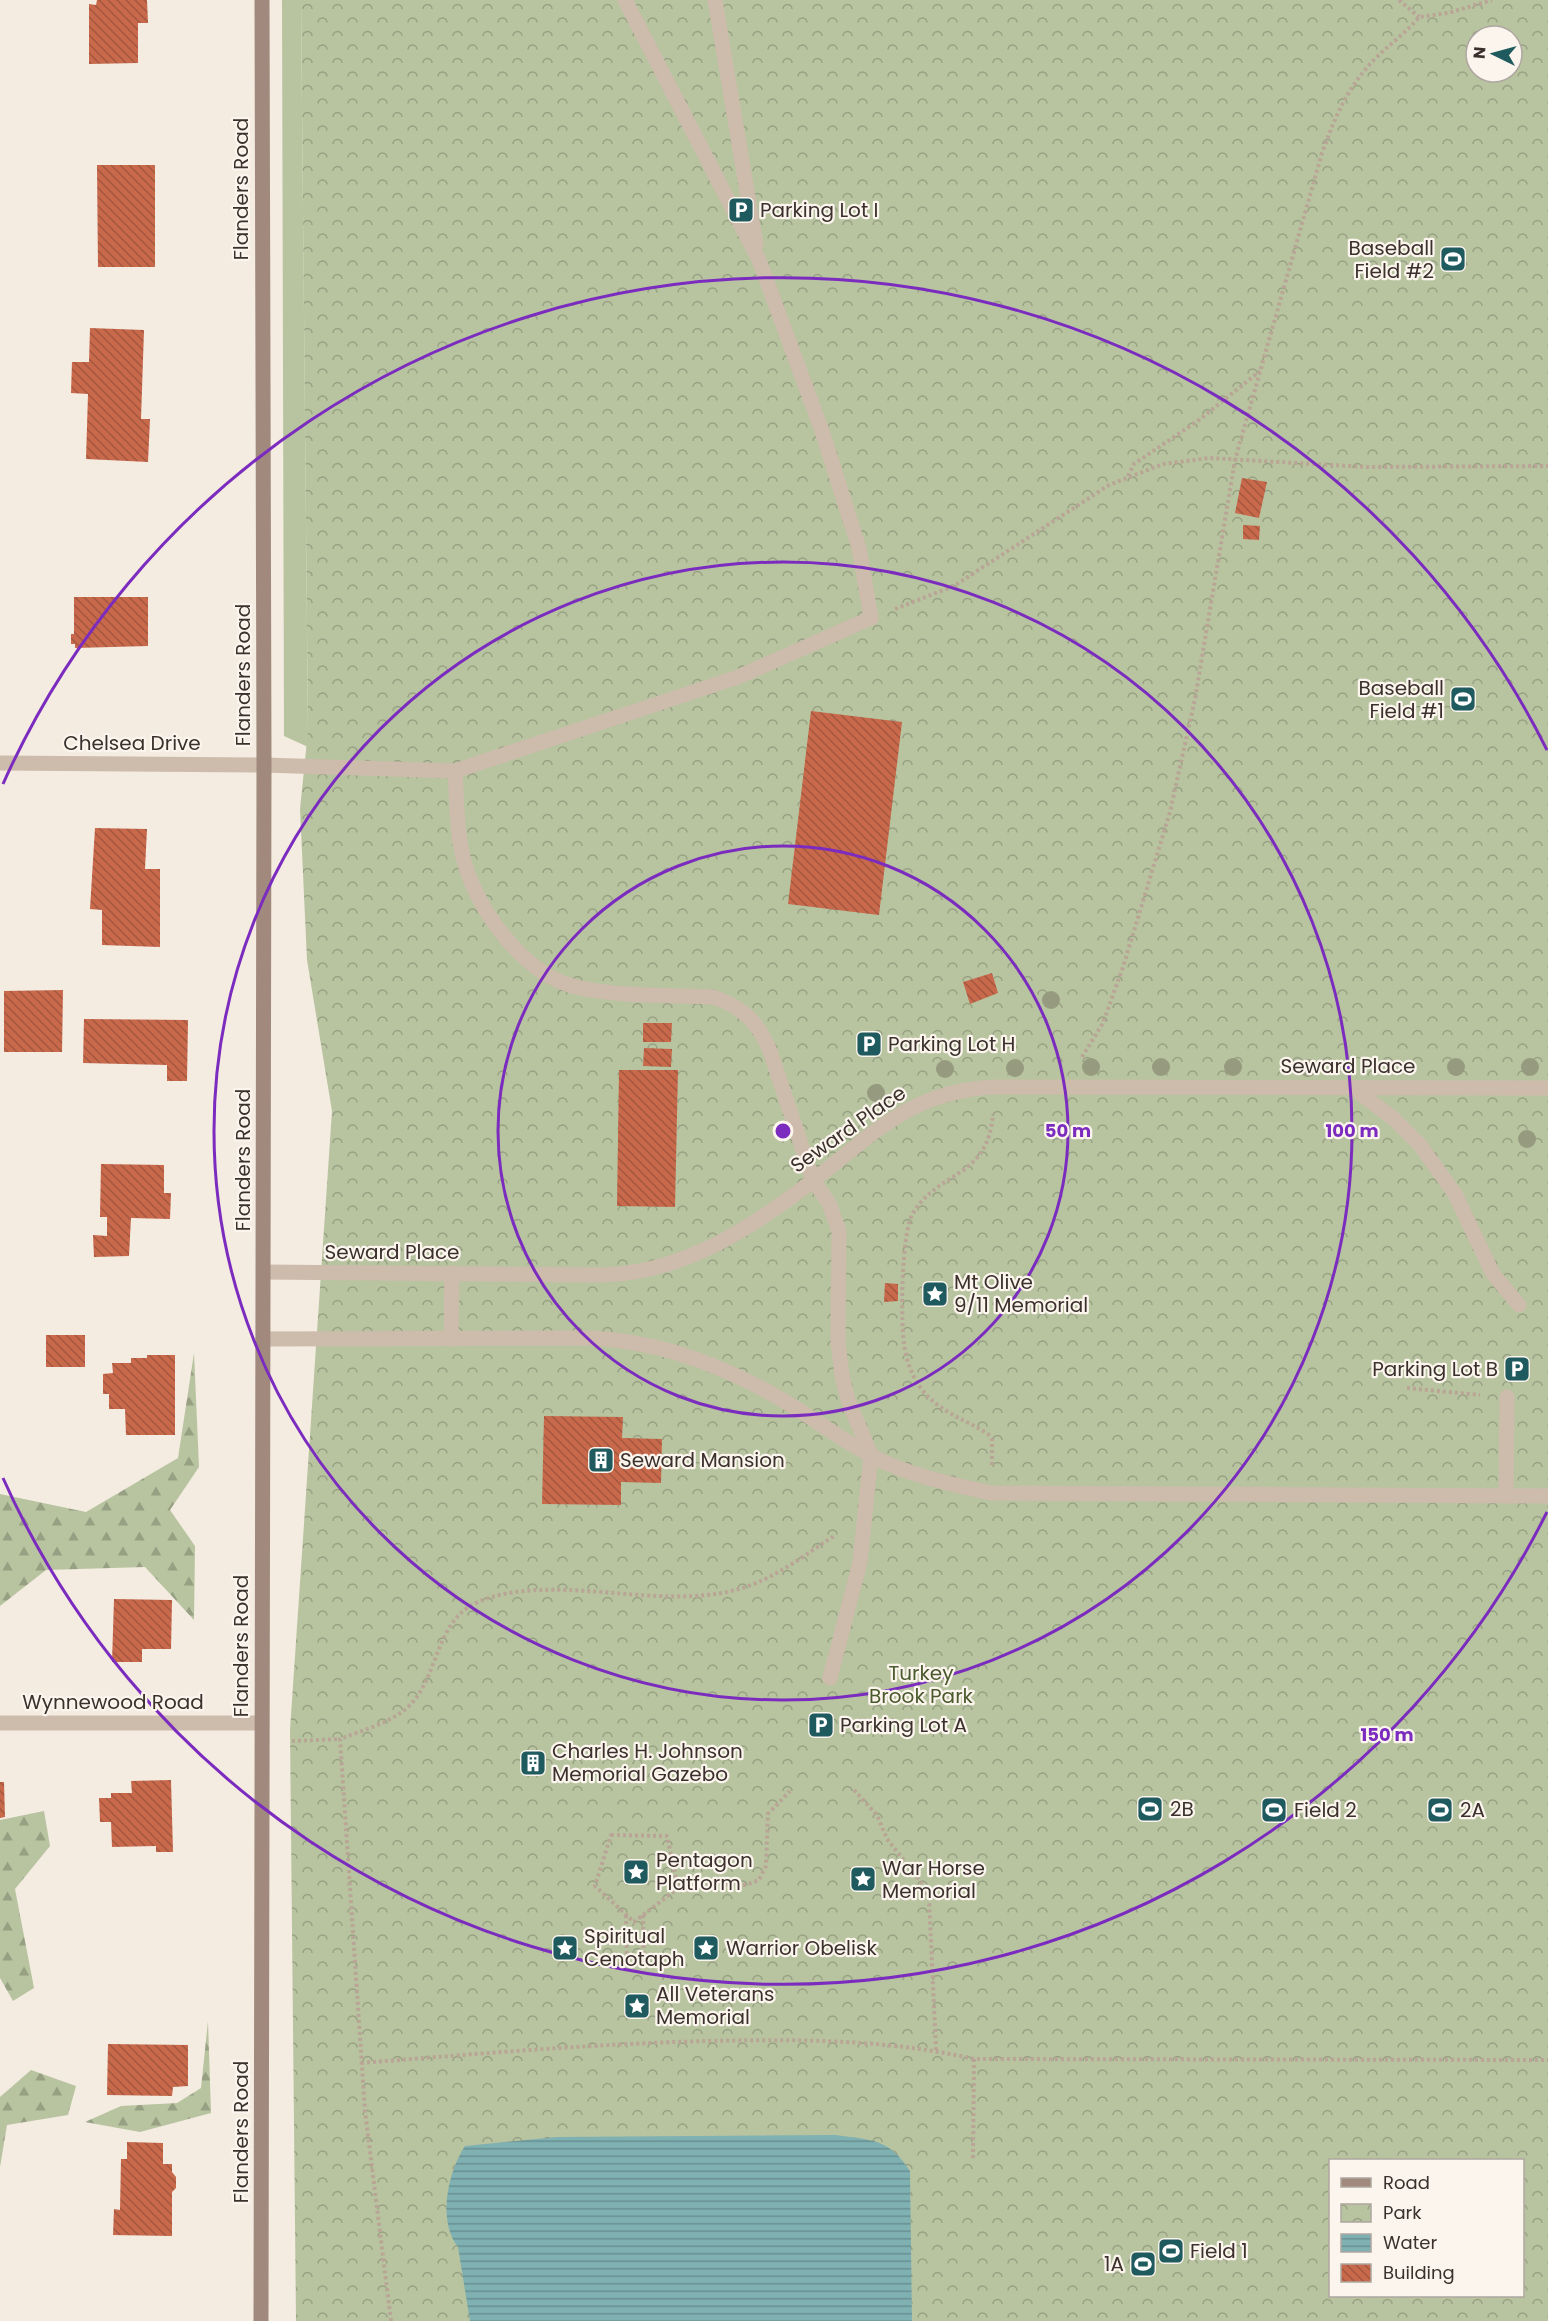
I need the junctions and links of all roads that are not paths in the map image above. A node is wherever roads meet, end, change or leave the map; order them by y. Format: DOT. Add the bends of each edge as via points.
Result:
graph roads {
  1 [pos="262,0"];
  2 [pos="625,0"];
  3 [pos="714,0"];
  4 [pos="759,260"];
  5 [pos="0,763"];
  6 [pos="264,765"];
  7 [pos="455,771"];
  8 [pos="1352,1087"];
  9 [pos="1548,1088"];
  10 [pos="813,1180"];
  11 [pos="264,1272"];
  12 [pos="452,1273"];
  13 [pos="1519,1305"];
  14 [pos="263,1339"];
  15 [pos="451,1340"];
  16 [pos="1507,1397"];
  17 [pos="871,1455"];
  18 [pos="1506,1496"];
  19 [pos="1548,1496"];
  20 [pos="830,1678"];
  21 [pos="0,1723"];
  22 [pos="262,1723"];
  23 [pos="261,2321"];
  1 -- 6 [label="main road, Flanders Road"];
  2 -- 4 [label="street"];
  3 -- 4 [label="street"];
  4 -- 7 [label="street" via="822,431 855,538 871,618 738,677"];
  5 -- 6 [label="street, Chelsea Drive"];
  6 -- 7 [label="street, Chelsea Drive"];
  6 -- 11 [label="main road, Flanders Road"];
  7 -- 10 [label="street" via="462,852 471,882 502,934 545,973 574,987 713,997 748,1015 770,1051"];
  8 -- 9 [label="street, Seward Place"];
  8 -- 10 [label="street, Seward Place" via="954,1090 893,1119"];
  8 -- 13 [label="street" via="1420,1145 1455,1194 1493,1274"];
  10 -- 12 [label="street, Seward Place" via="716,1245 658,1268 603,1275"];
  10 -- 17 [label="street" via="829,1203 839,1231 838,1341 842,1376"];
  11 -- 12 [label="street, Seward Place"];
  11 -- 14 [label="main road, Flanders Road"];
  12 -- 15 [label="street"];
  14 -- 15 [label="street"];
  14 -- 22 [label="main road, Flanders Road"];
  15 -- 17 [label="street" via="591,1338 651,1345 721,1369 765,1390"];
  16 -- 18 [label="street"];
  17 -- 18 [label="street" via="910,1473 991,1493"];
  17 -- 20 [label="street" via="855,1584"];
  18 -- 19 [label="street"];
  21 -- 22 [label="street, Wynnewood Road"];
  22 -- 23 [label="main road, Flanders Road"];
}
